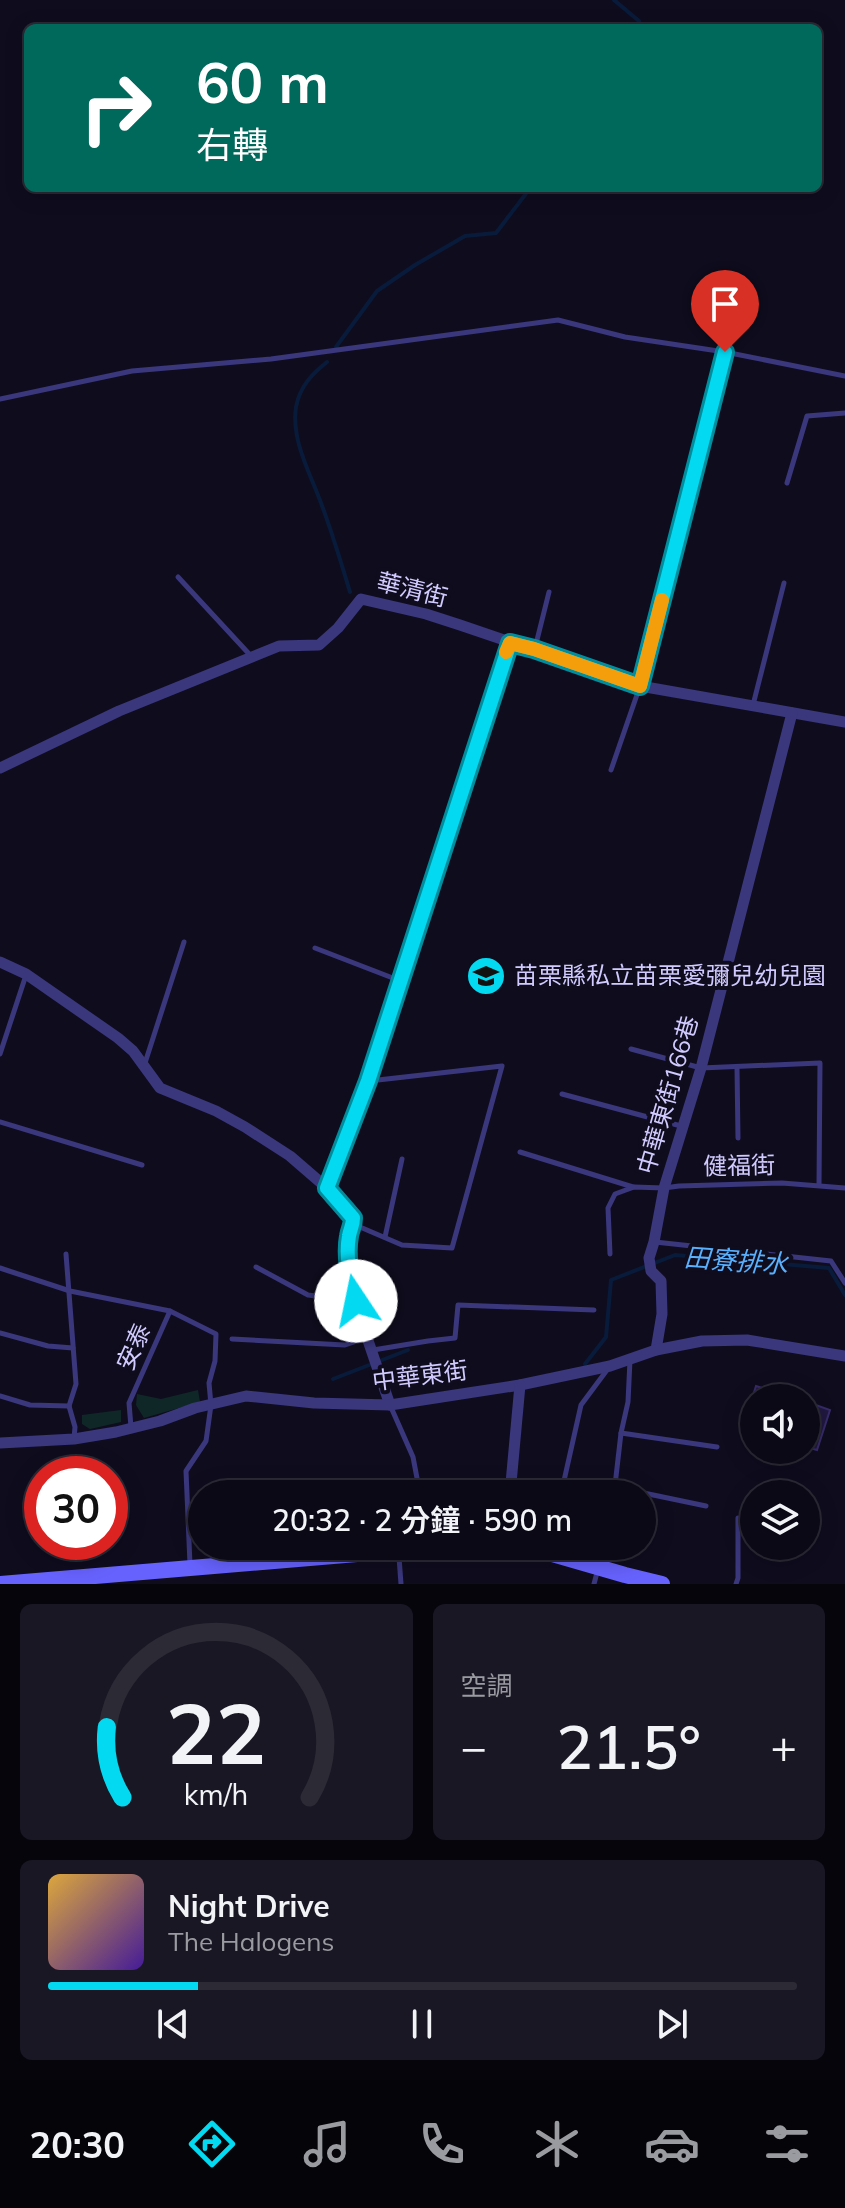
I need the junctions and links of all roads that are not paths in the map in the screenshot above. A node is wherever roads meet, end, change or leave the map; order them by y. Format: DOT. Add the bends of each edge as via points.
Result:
graph roads {
  1 [pos="725,352"];
  2 [pos="845,376"];
  3 [pos="0,399"];
  4 [pos="845,413"];
  5 [pos="787,483"];
  6 [pos="178,577"];
  7 [pos="784,583"];
  8 [pos="549,592"];
  9 [pos="510,643"];
  10 [pos="534,649"];
  11 [pos="252,656"];
  12 [pos="640,686"];
  13 [pos="753,706"];
  14 [pos="792,713"];
  15 [pos="845,722"];
  16 [pos="0,768"];
  17 [pos="611,770"];
  18 [pos="184,942"];
  19 [pos="315,948"];
  20 [pos="0,962"];
  21 [pos="26,974"];
  22 [pos="399,981"];
  23 [pos="631,1049"];
  24 [pos="0,1054"];
  25 [pos="144,1067"];
  26 [pos="701,1068"];
  27 [pos="737,1068"];
  28 [pos="368,1081"];
  29 [pos="562,1094"];
  30 [pos="0,1122"];
  31 [pos="682,1126"];
  32 [pos="738,1138"];
  33 [pos="520,1152"];
  34 [pos="402,1159"];
  35 [pos="142,1165"];
  36 [pos="819,1185"];
  37 [pos="634,1187"];
  38 [pos="327,1188"];
  39 [pos="664,1188"];
  40 [pos="845,1188"];
  41 [pos="353,1224"];
  42 [pos="385,1237"];
  43 [pos="654,1242"];
  44 [pos="66,1254"];
  45 [pos="610,1254"];
  46 [pos="256,1267"];
  47 [pos="0,1268"];
  48 [pos="845,1283"];
  49 [pos="70,1291"];
  50 [pos="356,1301"];
  51 [pos="594,1310"];
  52 [pos="170,1311"];
  53 [pos="0,1333"];
  54 [pos="367,1338"];
  55 [pos="232,1339"];
  56 [pos="73,1348"];
  57 [pos="656,1350"];
  58 [pos="373,1353"];
  59 [pos="845,1356"];
  60 [pos="631,1357"];
  61 [pos="610,1366"];
  62 [pos="520,1385"];
  63 [pos="0,1396"];
  64 [pos="211,1405"];
  65 [pos="390,1405"];
  66 [pos="69,1406"];
  67 [pos="131,1428"];
  68 [pos="621,1433"];
  69 [pos="74,1439"];
  70 [pos="0,1443"];
  71 [pos="717,1447"];
  72 [pos="417,1480"];
  73 [pos="511,1480"];
  74 [pos="564,1480"];
  75 [pos="615,1480"];
  76 [pos="656,1498"];
  77 [pos="706,1506"];
  78 [pos="738,1518"];
  79 [pos="290,1560"];
  80 [pos="399,1560"];
  81 [pos="579,1560"];
  82 [pos="601,1560"];
  83 [pos="599,1567"];
  84 [pos="190,1569"];
  85 [pos="0,1584"];
  86 [pos="401,1584"];
  87 [pos="594,1584"];
  88 [pos="662,1584"];
  89 [pos="736,1584"];
  1 -- 2 [label="lane"];
  1 -- 3 [label="lane" via="625,337 558,320 271,359 132,371"];
  1 -- 12 [label="lane"];
  4 -- 5 [label="lane" via="807,416"];
  6 -- 11 [label="lane"];
  7 -- 13 [label="lane"];
  8 -- 10 [label="lane"];
  9 -- 10 [label="street, 華清街"];
  9 -- 11 [label="street, 華清街" via="426,614 361,599 319,645 279,646"];
  9 -- 22 [label="street"];
  10 -- 12 [label="street, 華清街"];
  11 -- 16 [label="street, 華清街"];
  12 -- 13 [label="street, 華清街"];
  12 -- 17 [label="lane"];
  13 -- 14 [label="street, 華清街"];
  14 -- 15 [label="street, 華清街"];
  14 -- 26 [label="street, 中華東街166巷"];
  18 -- 25 [label="lane"];
  19 -- 22 [label="lane"];
  20 -- 21 [label="street"];
  21 -- 24 [label="lane"];
  21 -- 25 [label="street" via="118,1038"];
  22 -- 28 [label="street"];
  23 -- 26 [label="lane"];
  25 -- 38 [label="street" via="160,1088 245,1127"];
  26 -- 27 [label="lane"];
  26 -- 31 [label="street, 中華東街166巷"];
  27 -- 32 [label="lane"];
  27 -- 36 [label="lane" via="820,1063"];
  28 -- 38 [label="street"];
  28 -- 42 [label="lane" via="502,1066 452,1248 402,1245"];
  29 -- 31 [label="lane"];
  30 -- 35 [label="lane"];
  31 -- 39 [label="street, 中華東街166巷"];
  33 -- 37 [label="lane, 健福街"];
  34 -- 42 [label="lane"];
  36 -- 39 [label="lane, 健福街"];
  36 -- 40 [label="lane, 健福街"];
  37 -- 39 [label="lane, 健福街"];
  37 -- 45 [label="lane" via="615,1194 608,1208"];
  38 -- 41 [label="street"];
  39 -- 43 [label="street, 中華東街166巷"];
  41 -- 42 [label="lane"];
  41 -- 50 [label="street" via="349,1269"];
  43 -- 48 [label="lane" via="831,1261"];
  43 -- 57 [label="street, 中華東街166巷" via="649,1258 651,1271 661,1281 662,1314"];
  44 -- 49 [label="lane"];
  46 -- 50 [label="lane" via="308,1295"];
  47 -- 49 [label="lane, 安泰"];
  49 -- 52 [label="lane, 安泰"];
  49 -- 56 [label="lane"];
  50 -- 54 [label="street"];
  51 -- 58 [label="lane" via="458,1305 455,1338"];
  52 -- 64 [label="lane" via="216,1334"];
  52 -- 67 [label="lane, 安泰" via="129,1403"];
  53 -- 56 [label="lane"];
  54 -- 55 [label="lane" via="345,1345"];
  54 -- 58 [label="street"];
  56 -- 66 [label="lane" via="76,1384"];
  57 -- 59 [label="street, 中華東街" via="747,1340"];
  57 -- 60 [label="street, 中華東街"];
  58 -- 65 [label="street"];
  60 -- 61 [label="street, 中華東街"];
  60 -- 68 [label="lane"];
  61 -- 62 [label="street, 中華東街"];
  61 -- 74 [label="lane" via="581,1405"];
  62 -- 65 [label="street, 中華東街"];
  62 -- 73 [label="street"];
  63 -- 66 [label="lane" via="30,1405"];
  64 -- 65 [label="street, 中華東街" via="246,1396"];
  64 -- 67 [label="street, 中華東街"];
  64 -- 84 [label="lane" via="206,1441 186,1471"];
  65 -- 72 [label="lane"];
  66 -- 69 [label="lane"];
  67 -- 69 [label="street, 中華東街"];
  68 -- 71 [label="lane"];
  68 -- 75 [label="lane"];
  69 -- 70 [label="street, 中華東街"];
  76 -- 77 [label="lane"];
  78 -- 89 [label="lane"];
  79 -- 84 [label="street"];
  80 -- 86 [label="lane"];
  81 -- 83 [label="street"];
  82 -- 83 [label="lane"];
  83 -- 87 [label="lane"];
  83 -- 88 [label="street"];
  84 -- 85 [label="street"];
}
